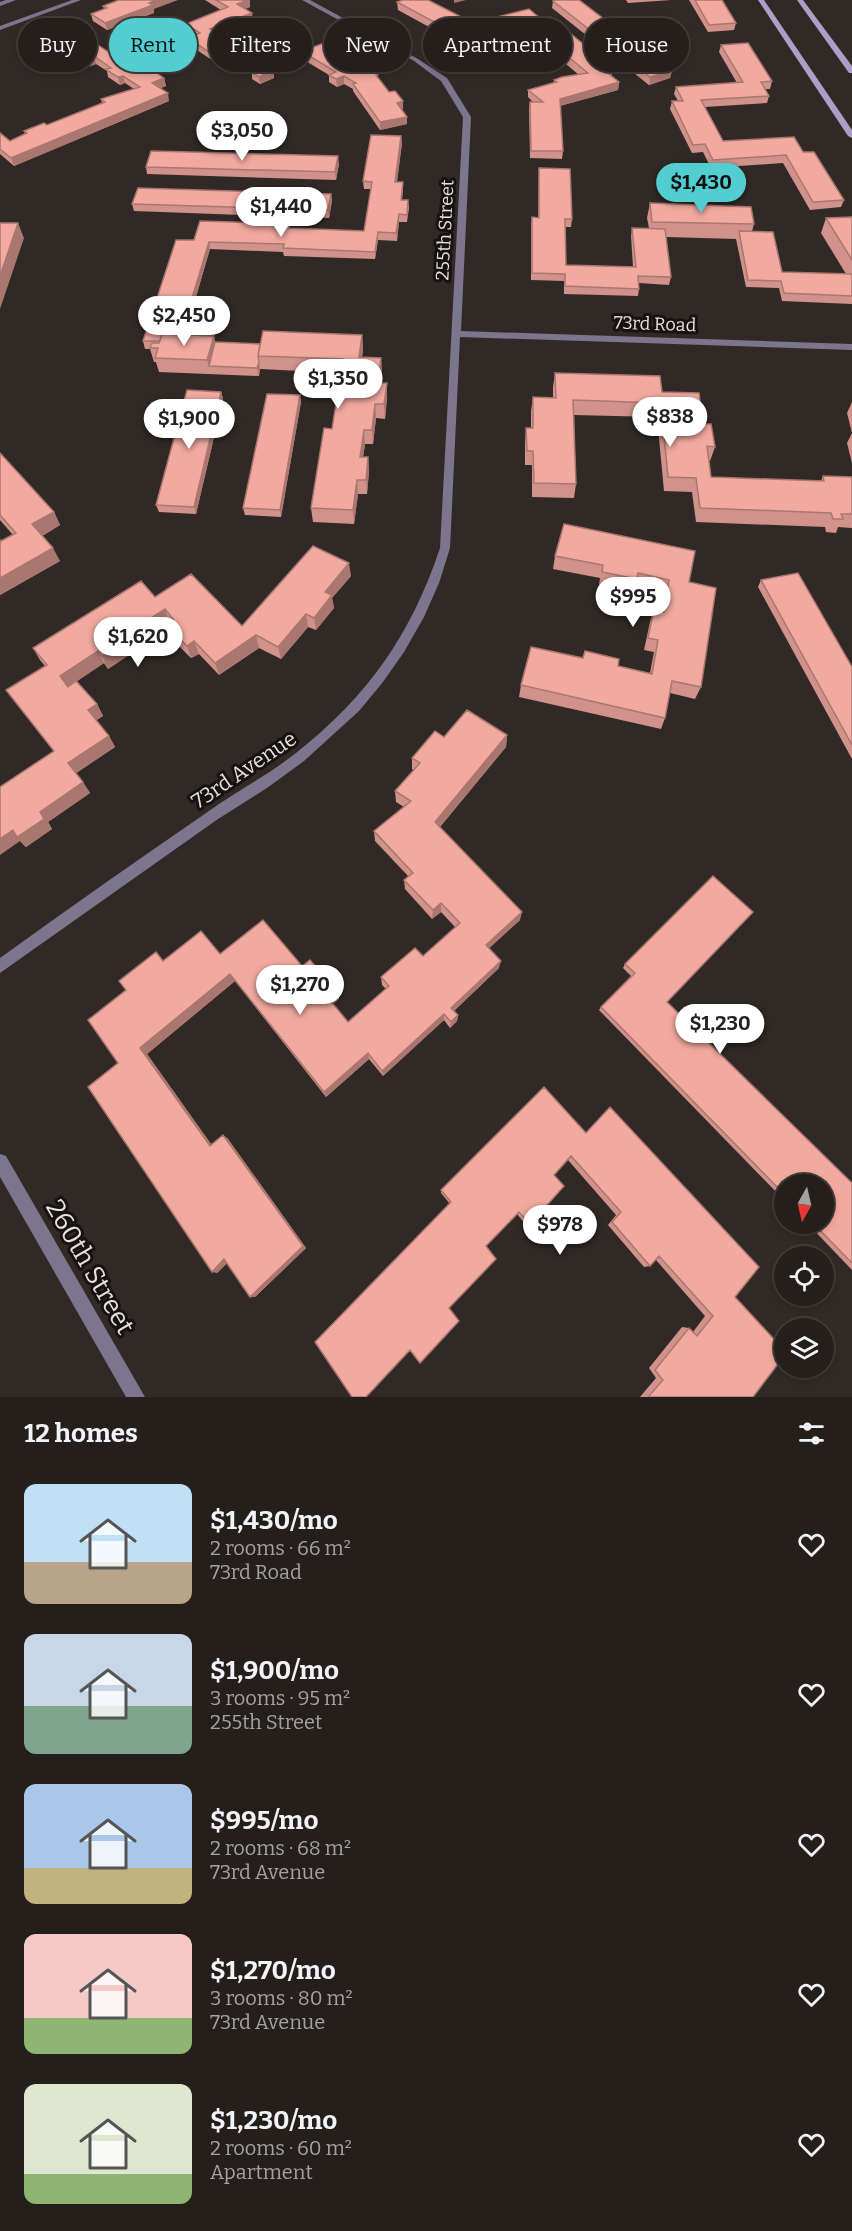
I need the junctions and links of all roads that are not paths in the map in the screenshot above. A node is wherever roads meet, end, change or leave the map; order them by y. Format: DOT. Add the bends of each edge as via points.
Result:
graph roads {
  1 [pos="13,0"];
  2 [pos="78,0"];
  3 [pos="305,0"];
  4 [pos="761,0"];
  5 [pos="800,0"];
  6 [pos="0,4"];
  7 [pos="0,28"];
  8 [pos="852,70"];
  9 [pos="852,136"];
  10 [pos="457,334"];
  11 [pos="852,347"];
  12 [pos="445,548"];
  13 [pos="0,966"];
  14 [pos="0,1162"];
  15 [pos="136,1397"];
  1 -- 6 [label="street"];
  2 -- 7 [label="street"];
  3 -- 10 [label="street, 255th Street" via="416,60 444,80 467,117"];
  4 -- 9 [label="main road"];
  5 -- 8 [label="main road"];
  10 -- 11 [label="street, 73rd Road"];
  10 -- 12 [label="street, 255th Street"];
  12 -- 13 [label="street, 73rd Avenue" via="436,582 402,649 372,688 315,745"];
  14 -- 15 [label="street, 260th Street"];
}
